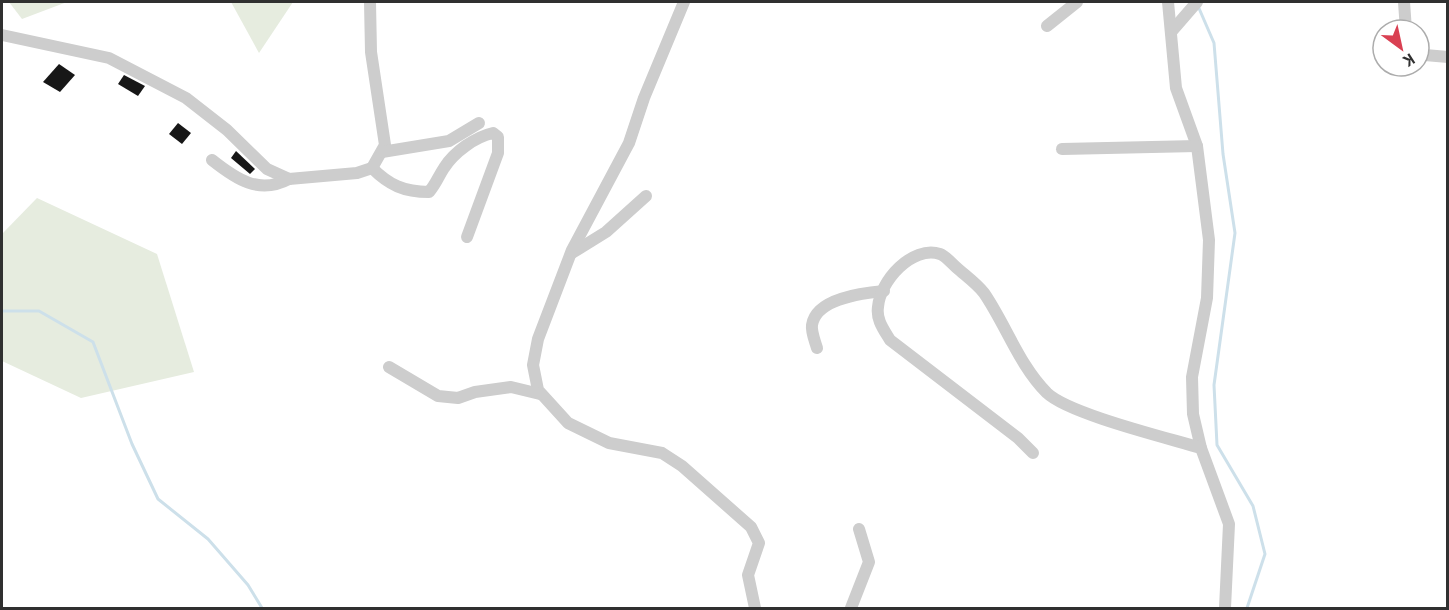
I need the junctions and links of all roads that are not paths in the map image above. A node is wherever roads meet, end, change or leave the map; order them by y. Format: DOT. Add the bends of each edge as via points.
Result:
graph roads {
  1 [pos="370,2"];
  2 [pos="684,2"];
  3 [pos="1077,2"];
  4 [pos="1168,2"];
  5 [pos="1197,2"];
  6 [pos="1404,2"];
  7 [pos="1405,18"];
  8 [pos="1047,26"];
  9 [pos="1171,32"];
  10 [pos="2,36"];
  11 [pos="1431,56"];
  12 [pos="1448,57"];
  13 [pos="478,123"];
  14 [pos="1197,146"];
  15 [pos="1062,148"];
  16 [pos="382,152"];
  17 [pos="212,160"];
  18 [pos="372,168"];
  19 [pos="289,179"];
  20 [pos="646,196"];
  21 [pos="467,237"];
  22 [pos="570,253"];
  23 [pos="884,291"];
  24 [pos="817,348"];
  25 [pos="389,367"];
  26 [pos="540,394"];
  27 [pos="1201,448"];
  28 [pos="1033,453"];
  29 [pos="859,529"];
  30 [pos="755,609"];
  31 [pos="851,609"];
  32 [pos="1225,609"];
  1 -- 16 [label="street" via="371,52 385,145"];
  2 -- 22 [label="street" via="629,143"];
  3 -- 8 [label="street"];
  4 -- 9 [label="street"];
  5 -- 9 [label="street"];
  6 -- 7 [label="street"];
  9 -- 14 [label="street" via="1176,88"];
  10 -- 19 [label="street" via="109,58 186,98 267,169"];
  11 -- 12 [label="street"];
  13 -- 16 [label="street" via="449,141"];
  14 -- 15 [label="street"];
  14 -- 27 [label="street" via="1209,240 1208,298 1192,377 1193,414"];
  16 -- 18 [label="street"];
  17 -- 19 [label="street" via="246,183 277,186"];
  18 -- 19 [label="street"];
  18 -- 21 [label="street" via="386,183 407,191 429,192 449,161 481,136 493,133 498,137 498,153"];
  20 -- 22 [label="street" via="606,232"];
  22 -- 26 [label="street" via="538,339 533,365"];
  23 -- 24 [label="street" via="831,303 813,318 811,328"];
  23 -- 27 [label="street" via="911,258 925,252 942,254 982,290 1029,372 1048,394 1114,422"];
  23 -- 28 [label="street" via="878,307 880,325 890,340"];
  25 -- 26 [label="street" via="438,396 458,398 510,387"];
  26 -- 30 [label="street" via="568,423 609,443 662,453 751,527 759,543 748,575"];
  27 -- 32 [label="street" via="1229,524"];
  29 -- 31 [label="street" via="868,562"];
}
